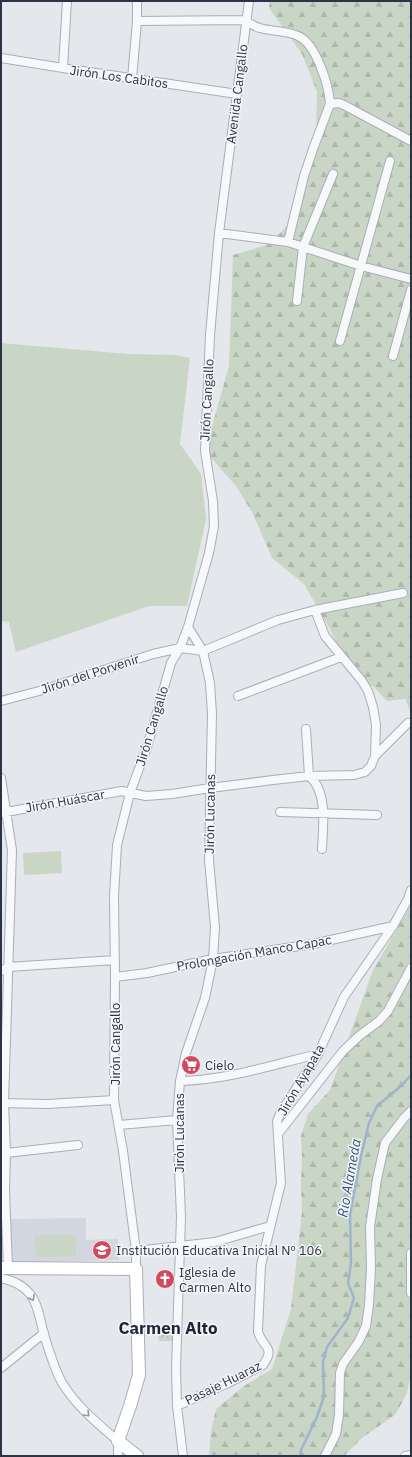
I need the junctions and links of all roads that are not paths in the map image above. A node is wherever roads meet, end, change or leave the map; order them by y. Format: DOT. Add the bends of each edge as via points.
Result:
graph roads {
  1 [pos="67,1"];
  2 [pos="137,1"];
  3 [pos="248,1"];
  4 [pos="246,20"];
  5 [pos="137,21"];
  6 [pos="1,58"];
  7 [pos="63,68"];
  8 [pos="132,79"];
  9 [pos="237,94"];
  10 [pos="330,104"];
  11 [pos="411,141"];
  12 [pos="390,161"];
  13 [pos="333,174"];
  14 [pos="225,187"];
  15 [pos="219,233"];
  16 [pos="288,242"];
  17 [pos="303,248"];
  18 [pos="362,266"];
  19 [pos="411,279"];
  20 [pos="411,290"];
  21 [pos="297,302"];
  22 [pos="340,341"];
  23 [pos="393,356"];
  24 [pos="403,593"];
  25 [pos="315,610"];
  26 [pos="188,627"];
  27 [pos="180,648"];
  28 [pos="203,651"];
  29 [pos="341,657"];
  30 [pos="238,696"];
  31 [pos="1,701"];
  32 [pos="408,723"];
  33 [pos="306,729"];
  34 [pos="375,756"];
  35 [pos="309,776"];
  36 [pos="1,778"];
  37 [pos="210,788"];
  38 [pos="130,792"];
  39 [pos="3,812"];
  40 [pos="280,812"];
  41 [pos="324,814"];
  42 [pos="377,815"];
  43 [pos="322,849"];
  44 [pos="411,890"];
  45 [pos="393,926"];
  46 [pos="213,959"];
  47 [pos="115,960"];
  48 [pos="411,968"];
  49 [pos="5,969"];
  50 [pos="115,977"];
  51 [pos="318,1054"];
  52 [pos="180,1081"];
  53 [pos="114,1100"];
  54 [pos="3,1103"];
  55 [pos="411,1111"];
  56 [pos="177,1120"];
  57 [pos="119,1125"];
  58 [pos="278,1134"];
  59 [pos="78,1145"];
  60 [pos="6,1153"];
  61 [pos="270,1226"];
  62 [pos="181,1246"];
  63 [pos="136,1252"];
  64 [pos="411,1253"];
  65 [pos="5,1268"];
  66 [pos="136,1269"];
  67 [pos="1,1278"];
  68 [pos="411,1293"];
  69 [pos="44,1333"];
  70 [pos="267,1359"];
  71 [pos="1,1368"];
  72 [pos="177,1406"];
  73 [pos="118,1441"];
  74 [pos="411,1455"];
  75 [pos="118,1456"];
  76 [pos="137,1456"];
  77 [pos="183,1456"];
  78 [pos="325,1456"];
  79 [pos="404,1456"];
  1 -- 7 [label="street"];
  2 -- 5 [label="street"];
  3 -- 4 [label="street, Avenida Cangallo"];
  4 -- 5 [label="street"];
  4 -- 9 [label="street, Avenida Cangallo"];
  4 -- 10 [label="street" via="254,27 298,35 305,40 327,83"];
  5 -- 8 [label="street"];
  6 -- 7 [label="street, Jirón Los Cabitos"];
  7 -- 8 [label="street, Jirón Los Cabitos"];
  8 -- 9 [label="street, Jirón Los Cabitos"];
  9 -- 14 [label="street, Avenida Cangallo"];
  10 -- 11 [label="street" via="344,105"];
  10 -- 16 [label="street" via="304,176"];
  12 -- 18 [label="street"];
  13 -- 17 [label="street"];
  14 -- 15 [label="street, Jirón Cangallo"];
  15 -- 16 [label="street"];
  15 -- 26 [label="street, Jirón Cangallo" via="205,432 214,526 209,554"];
  16 -- 17 [label="street"];
  17 -- 18 [label="street"];
  17 -- 21 [label="street"];
  18 -- 19 [label="street"];
  18 -- 22 [label="street"];
  20 -- 23 [label="street"];
  24 -- 25 [label="street"];
  25 -- 28 [label="street" via="278,620"];
  25 -- 29 [label="street" via="325,636"];
  26 -- 27 [label="street, Jirón Cangallo"];
  26 -- 28 [label="street, Jirón Lucanas"];
  27 -- 28 [label="street, Jirón del Porvenir"];
  27 -- 31 [label="street, Jirón del Porvenir"];
  27 -- 38 [label="street, Jirón Cangallo" via="171,663 147,747"];
  28 -- 37 [label="street, Jirón Lucanas" via="210,683 212,714"];
  29 -- 30 [label="street"];
  29 -- 34 [label="street" via="368,691 376,725"];
  32 -- 34 [label="street"];
  33 -- 35 [label="street"];
  34 -- 35 [label="street, Jirón Huáscar" via="365,772 354,775"];
  35 -- 37 [label="street, Jirón Huáscar"];
  35 -- 41 [label="street" via="318,786"];
  36 -- 39 [label="street"];
  37 -- 38 [label="street, Jirón Huáscar" via="146,796"];
  37 -- 46 [label="street, Jirón Lucanas" via="209,860 215,927"];
  38 -- 39 [label="street, Jirón Huáscar" via="122,790"];
  38 -- 47 [label="street, Jirón Cangallo" via="117,845 114,896"];
  39 -- 49 [label="street" via="12,850"];
  40 -- 41 [label="street"];
  41 -- 42 [label="street"];
  41 -- 43 [label="street"];
  44 -- 45 [label="street, Jirón Ayapata"];
  45 -- 46 [label="street, Prolongación Manco Capac" via="314,944"];
  45 -- 51 [label="street, Jirón Ayapata" via="344,997"];
  46 -- 50 [label="street, Prolongación Manco Capac"];
  46 -- 52 [label="street, Jirón Lucanas" via="205,998 186,1053"];
  47 -- 49 [label="street"];
  47 -- 50 [label="street, Jirón Cangallo"];
  48 -- 58 [label="street" via="388,1011 343,1051"];
  49 -- 54 [label="street"];
  50 -- 53 [label="street, Jirón Cangallo"];
  51 -- 52 [label="street" via="228,1076"];
  51 -- 58 [label="street, Jirón Ayapata" via="280,1114 277,1121"];
  52 -- 56 [label="street, Jirón Lucanas"];
  53 -- 54 [label="street" via="48,1104"];
  53 -- 57 [label="street, Jirón Cangallo"];
  54 -- 60 [label="street"];
  55 -- 78 [label="street" via="385,1143 370,1227 371,1268 366,1326 340,1373 340,1415 336,1434"];
  56 -- 57 [label="street"];
  56 -- 62 [label="street, Jirón Lucanas"];
  57 -- 63 [label="street, Jirón Cangallo"];
  58 -- 61 [label="street, Jirón Ayapata" via="281,1183"];
  59 -- 60 [label="street"];
  60 -- 65 [label="street"];
  61 -- 62 [label="street" via="214,1242"];
  61 -- 70 [label="street, Jirón Ayapata" via="260,1265 258,1332 261,1341 268,1347 270,1354"];
  62 -- 63 [label="street"];
  62 -- 72 [label="street, Jirón Lucanas" via="177,1309"];
  63 -- 66 [label="street, Jirón Cangallo"];
  64 -- 68 [label="street"];
  65 -- 66 [label="street"];
  66 -- 73 [label="street" via="139,1375"];
  67 -- 69 [label="street, one-way" via="9,1279 31,1295"];
  69 -- 71 [label="street"];
  69 -- 73 [label="street, one-way" via="61,1381 85,1413"];
  70 -- 72 [label="street, Pasaje Huaraz" via="263,1365"];
  72 -- 77 [label="street, Jirón Lucanas"];
  73 -- 75 [label="street"];
  73 -- 76 [label="street"];
  74 -- 79 [label="street"];
}
